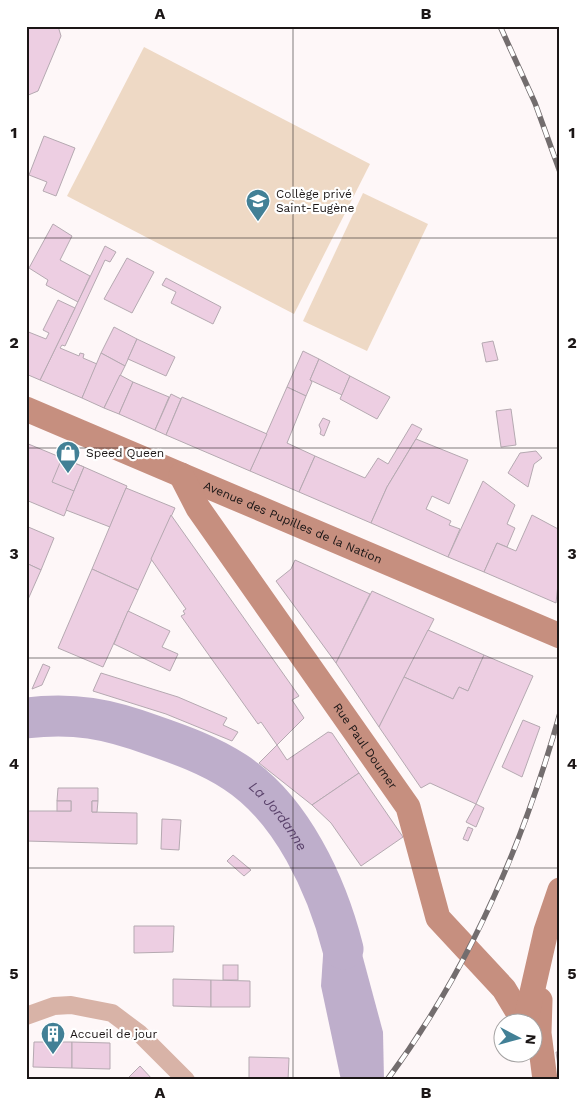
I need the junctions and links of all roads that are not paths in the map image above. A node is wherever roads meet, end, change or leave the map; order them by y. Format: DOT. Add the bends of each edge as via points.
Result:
graph roads {
  1 [pos="26,409"];
  2 [pos="181,475"];
  3 [pos="560,636"];
  4 [pos="560,890"];
  5 [pos="543,952"];
  6 [pos="519,1014"];
  7 [pos="527,1014"];
  8 [pos="26,1016"];
  9 [pos="527,1064"];
  10 [pos="186,1080"];
  11 [pos="529,1080"];
  12 [pos="545,1080"];
  1 -- 2 [label="main road, Avenue des Pupilles de la Nation"];
  2 -- 3 [label="main road, Avenue des Pupilles de la Nation"];
  2 -- 6 [label="main road, Rue Paul Doumer" via="198,508 408,807 438,918 504,989"];
  4 -- 5 [label="main road" via="546,930"];
  5 -- 7 [label="main road"];
  5 -- 12 [label="main road" via="540,1033"];
  8 -- 10 [label="street" via="54,1006 71,1005 112,1013 140,1034"];
  9 -- 11 [label="main road"];
}
